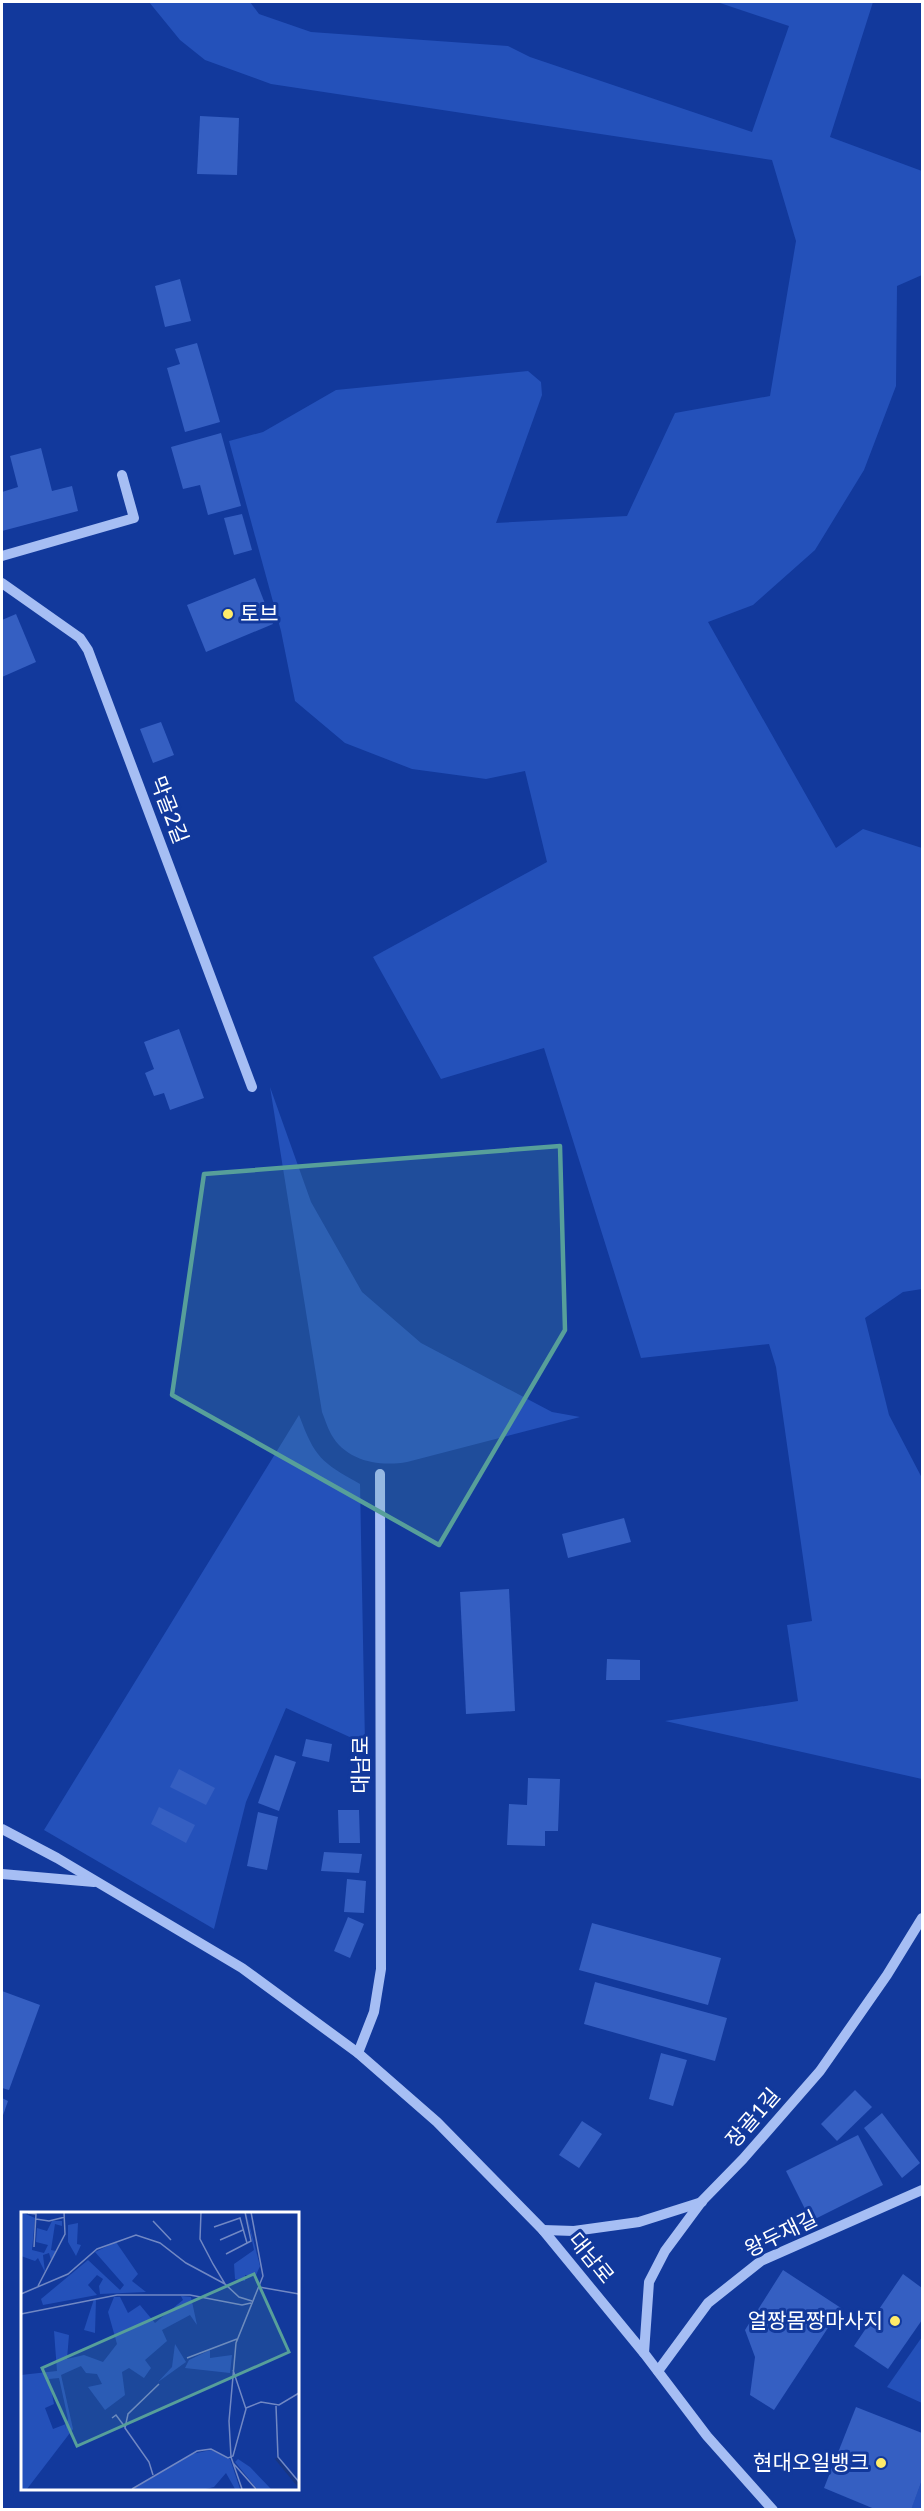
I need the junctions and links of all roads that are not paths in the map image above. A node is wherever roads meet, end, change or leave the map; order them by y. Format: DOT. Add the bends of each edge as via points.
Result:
graph roads {
  1 [pos="122,475"];
  2 [pos="2,556"];
  3 [pos="2,583"];
  4 [pos="252,1087"];
  5 [pos="380,1474"];
  6 [pos="2,1829"];
  7 [pos="2,1874"];
  8 [pos="99,1882"];
  9 [pos="922,1918"];
  10 [pos="358,2053"];
  11 [pos="922,2190"];
  12 [pos="702,2201"];
  13 [pos="543,2230"];
  14 [pos="644,2353"];
  15 [pos="658,2371"];
  16 [pos="760,2505"];
  17 [pos="773,2510"];
  1 -- 2 [label="street" via="134,518"];
  3 -- 4 [label="street, 막골2길" via="80,638 88,650"];
  5 -- 10 [label="street, 대남로" via="381,1969 374,2012"];
  6 -- 8 [label="street, 대남로"];
  7 -- 8 [label="street, 대남로"];
  8 -- 10 [label="street, 대남로" via="242,1968"];
  9 -- 12 [label="street, 장골1길" via="820,2071"];
  10 -- 13 [label="street, 대남로" via="437,2122"];
  11 -- 15 [label="street, 왕두재길" via="760,2261 708,2303"];
  12 -- 13 [label="street" via="639,2222 574,2231"];
  12 -- 14 [label="street, 장골1길" via="665,2251 649,2282"];
  13 -- 14 [label="street, 대남로"];
  14 -- 15 [label="street, 대남로"];
  15 -- 16 [label="street, 대남로"];
  16 -- 17 [label="street, 대남로"];
}
